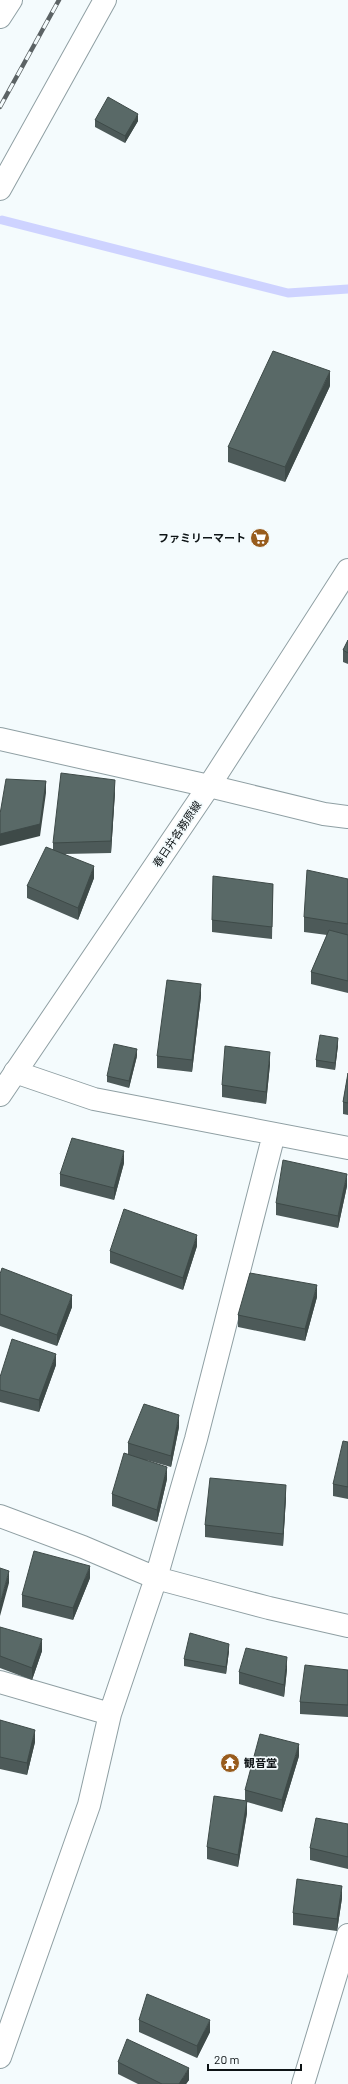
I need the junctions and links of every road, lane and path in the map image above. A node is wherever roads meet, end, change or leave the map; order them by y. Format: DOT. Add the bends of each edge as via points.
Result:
graph roads {
  1 [pos="11,0"];
  2 [pos="105,0"];
  3 [pos="0,17"];
  4 [pos="0,189"];
  5 [pos="348,570"];
  6 [pos="0,739"];
  7 [pos="209,786"];
  8 [pos="348,818"];
  9 [pos="15,1072"];
  10 [pos="0,1095"];
  11 [pos="274,1134"];
  12 [pos="348,1148"];
  13 [pos="0,1516"];
  14 [pos="156,1578"];
  15 [pos="348,1626"];
  16 [pos="0,1682"];
  17 [pos="110,1714"];
  18 [pos="348,1935"];
  19 [pos="0,2057"];
  20 [pos="303,2084"];
  1 -- 3 [label="street"];
  2 -- 4 [label="street"];
  5 -- 7 [label="street, 春日井各務原線"];
  6 -- 7 [label="street"];
  7 -- 8 [label="street"];
  7 -- 9 [label="street, 春日井各務原線"];
  9 -- 10 [label="street, 春日井各務原線"];
  9 -- 11 [label="street" via="94,1099"];
  11 -- 12 [label="street"];
  11 -- 14 [label="street" via="196,1439"];
  13 -- 14 [label="street"];
  14 -- 15 [label="street"];
  14 -- 17 [label="street"];
  16 -- 17 [label="street"];
  17 -- 19 [label="street" via="89,1805"];
  18 -- 20 [label="street"];
}
